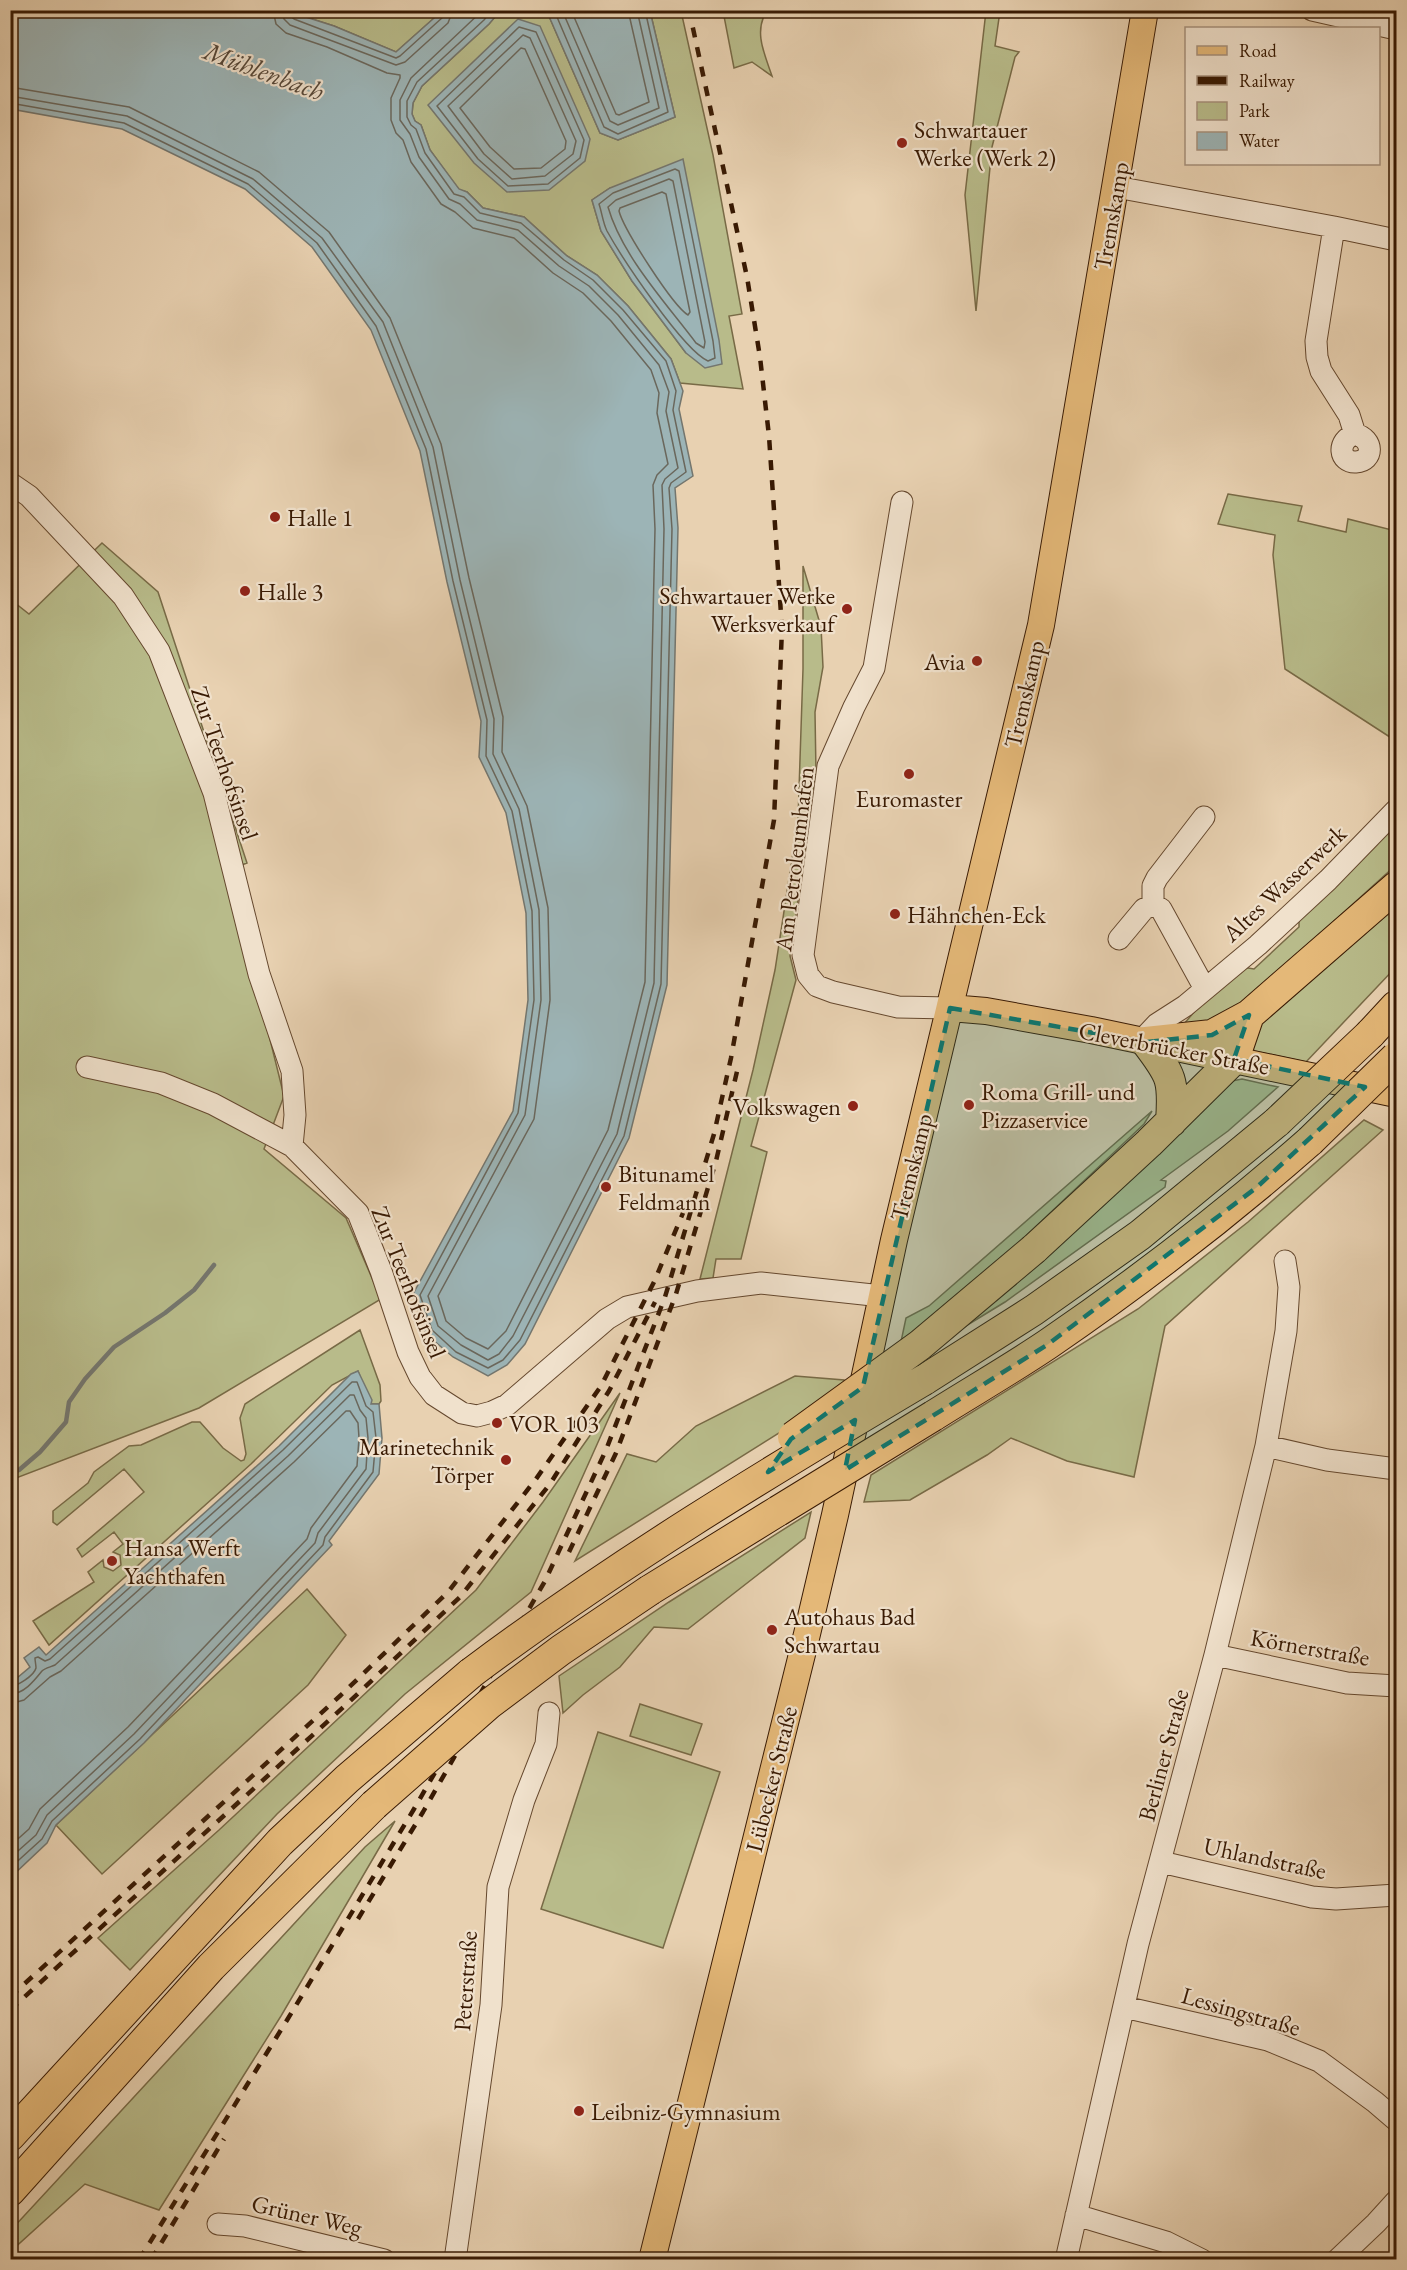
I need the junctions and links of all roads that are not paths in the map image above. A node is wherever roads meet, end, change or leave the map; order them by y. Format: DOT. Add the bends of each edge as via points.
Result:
graph roads {
  1 [pos="1145,10"];
  2 [pos="1312,10"];
  3 [pos="1363,16"];
  4 [pos="1396,29"];
  5 [pos="1116,186"];
  6 [pos="1334,227"];
  7 [pos="1393,235"];
  8 [pos="1355,434"];
  9 [pos="10,483"];
  10 [pos="902,502"];
  11 [pos="1396,810"];
  12 [pos="1204,817"];
  13 [pos="1396,887"];
  14 [pos="1153,905"];
  15 [pos="1119,939"];
  16 [pos="1205,990"];
  17 [pos="1396,1006"];
  18 [pos="950,1008"];
  19 [pos="1249,1015"];
  20 [pos="1143,1042"];
  21 [pos="1396,1057"];
  22 [pos="1234,1059"];
  23 [pos="87,1067"];
  24 [pos="1396,1094"];
  25 [pos="1171,1122"];
  26 [pos="292,1146"];
  27 [pos="1285,1261"];
  28 [pos="882,1296"];
  29 [pos="1266,1446"];
  30 [pos="1396,1469"];
  31 [pos="768,1472"];
  32 [pos="1215,1656"];
  33 [pos="1396,1686"];
  34 [pos="549,1713"];
  35 [pos="1161,1862"];
  36 [pos="1396,1895"];
  37 [pos="1124,2007"];
  38 [pos="1396,2120"];
  39 [pos="10,2136"];
  40 [pos="10,2192"];
  41 [pos="1396,2201"];
  42 [pos="1076,2215"];
  43 [pos="218,2224"];
  44 [pos="384,2259"];
  45 [pos="454,2259"];
  46 [pos="652,2259"];
  47 [pos="1066,2259"];
  48 [pos="1202,2259"];
  49 [pos="1337,2259"];
  1 -- 5 [label="main road, Tremskamp"];
  2 -- 3 [label="street"];
  3 -- 4 [label="street"];
  5 -- 6 [label="street"];
  5 -- 18 [label="main road, Tremskamp" via="1041,625"];
  6 -- 7 [label="street"];
  6 -- 8 [label="street" via="1316,341 1317,357 1321,371 1349,415"];
  9 -- 26 [label="street, Zur Teerhofsinsel" via="29,496 123,596 159,651 214,793 259,974 292,1071"];
  10 -- 18 [label="street, Am Petroleumhafen" via="874,668 828,766 803,955 808,975 817,986 833,992 898,1007"];
  11 -- 16 [label="street, Altes Wasserwerk" via="1284,921"];
  12 -- 14 [label="street" via="1157,878"];
  13 -- 19 [label="highway"];
  14 -- 15 [label="street" via="1144,909"];
  14 -- 16 [label="street" via="1161,909"];
  16 -- 20 [label="street, Altes Wasserwerk" via="1157,1024"];
  17 -- 31 [label="highway, bridge" via="1278,1122 1140,1235 1034,1310"];
  18 -- 20 [label="main road, Cleverbrücker Straße" via="986,1011"];
  18 -- 28 [label="main road, Tremskamp"];
  19 -- 20 [label="highway" via="1212,1035"];
  19 -- 22 [label="highway"];
  20 -- 22 [label="main road, Cleverbrücker Straße"];
  20 -- 25 [label="highway" via="1165,1066 1172,1083"];
  21 -- 40 [label="highway, bridge" via="1310,1141 1155,1268 1047,1345 650,1590 489,1704 374,1805 211,1967"];
  22 -- 24 [label="main road, Cleverbrücker Straße"];
  22 -- 25 [label="highway"];
  23 -- 26 [label="street, Zur Teerhofsinsel" via="161,1083 213,1104"];
  25 -- 31 [label="highway, bridge" via="1034,1249 920,1345 791,1439"];
  26 -- 28 [label="street, Zur Teerhofsinsel" via="358,1213 420,1377 434,1395 462,1413 477,1416 507,1405 607,1318 627,1307 697,1291 761,1283"];
  27 -- 29 [label="street, Berliner Straße" via="1289,1287 1286,1331"];
  28 -- 46 [label="main road, Lübecker Straße" via="807,1634"];
  29 -- 30 [label="street" via="1327,1460"];
  29 -- 32 [label="street, Berliner Straße"];
  31 -- 39 [label="highway, bridge" via="538,1623 471,1673 347,1779 280,1842"];
  32 -- 33 [label="street, Körnerstraße" via="1347,1683"];
  32 -- 35 [label="street, Berliner Straße"];
  34 -- 45 [label="street, Peterstraße" via="546,1744 524,1800 498,1887 491,2005"];
  35 -- 36 [label="street, Uhlandstraße" via="1312,1897"];
  35 -- 37 [label="street, Berliner Straße"];
  37 -- 38 [label="street, Lessingstraße" via="1288,2048 1319,2061"];
  37 -- 42 [label="street, Berliner Straße"];
  41 -- 49 [label="street"];
  42 -- 47 [label="street, Berliner Straße"];
  42 -- 48 [label="street" via="1166,2242"];
  43 -- 44 [label="street, Grüner Weg" via="245,2226"];
}
